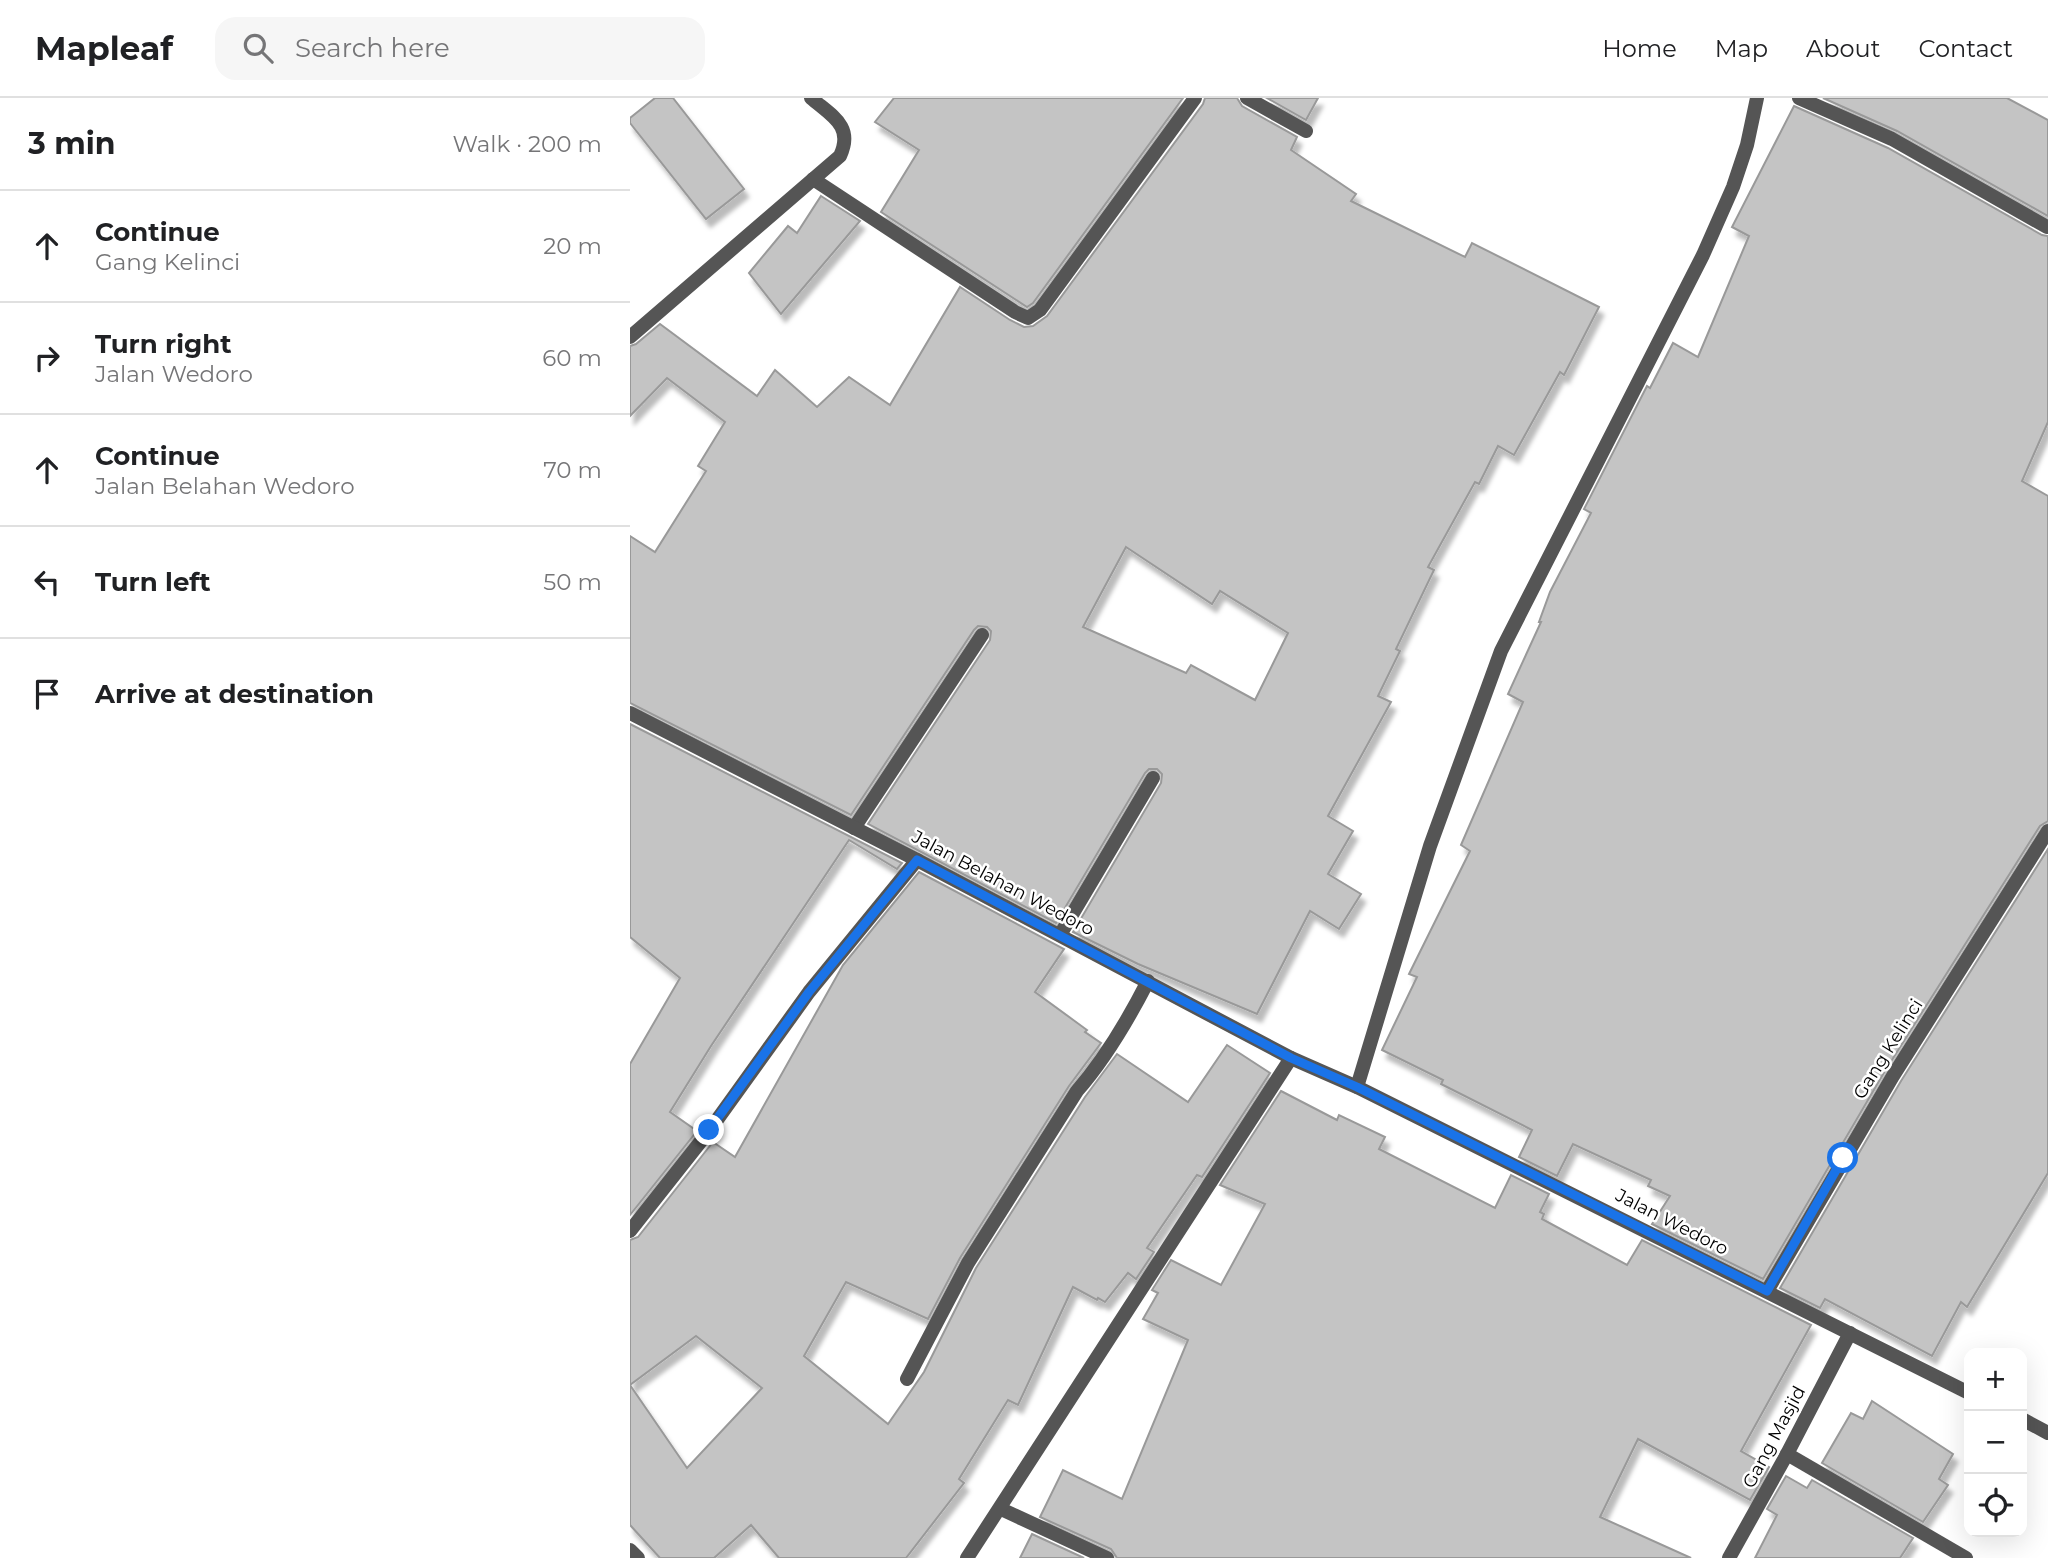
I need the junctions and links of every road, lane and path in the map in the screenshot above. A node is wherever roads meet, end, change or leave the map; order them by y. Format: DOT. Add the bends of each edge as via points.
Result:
graph roads {
  1 [pos="811,98"];
  2 [pos="1195,98"];
  3 [pos="1247,98"];
  4 [pos="1757,98"];
  5 [pos="1799,98"];
  6 [pos="1306,131"];
  7 [pos="813,179"];
  8 [pos="2048,227"];
  9 [pos="630,337"];
  10 [pos="982,635"];
  11 [pos="630,713"];
  12 [pos="1153,778"];
  13 [pos="854,828"];
  14 [pos="2048,831"];
  15 [pos="917,860"];
  16 [pos="1060,935"];
  17 [pos="1148,981"];
  18 [pos="1291,1058"];
  19 [pos="1357,1087"];
  20 [pos="630,1231"];
  21 [pos="1767,1291"];
  22 [pos="1850,1333"];
  23 [pos="907,1379"];
  24 [pos="1964,1390"];
  25 [pos="2027,1422"];
  26 [pos="2048,1433"];
  27 [pos="1787,1454"];
  28 [pos="1001,1509"];
  29 [pos="630,1550"];
  30 [pos="638,1558"];
  31 [pos="967,1558"];
  32 [pos="1107,1558"];
  33 [pos="1729,1558"];
  34 [pos="1966,1558"];
  1 -- 7 [label="street" via="842,126 846,140 840,156"];
  2 -- 7 [label="street" via="1040,310 1028,318"];
  3 -- 6 [label="street"];
  4 -- 19 [label="street" via="1744,156 1703,255 1501,651 1430,846"];
  5 -- 8 [label="street" via="1892,139"];
  7 -- 9 [label="street"];
  10 -- 13 [label="street"];
  11 -- 13 [label="street, Jalan Belahan Wedoro"];
  12 -- 16 [label="street"];
  13 -- 15 [label="street, Jalan Belahan Wedoro"];
  14 -- 21 [label="street, Gang Kelinci" via="1886,1087"];
  15 -- 16 [label="street, Jalan Belahan Wedoro"];
  15 -- 20 [label="street" via="809,992"];
  16 -- 17 [label="street, Jalan Belahan Wedoro"];
  17 -- 18 [label="street, Jalan Belahan Wedoro"];
  17 -- 23 [label="street" via="1126,1024 1077,1091 968,1263"];
  18 -- 19 [label="street, Jalan Belahan Wedoro"];
  18 -- 28 [label="street"];
  19 -- 21 [label="street, Jalan Wedoro"];
  21 -- 22 [label="street, Jalan Wedoro"];
  22 -- 24 [label="street, Jalan Wedoro"];
  22 -- 27 [label="street, Gang Masjid"];
  25 -- 26 [label="street"];
  27 -- 33 [label="street, Gang Masjid"];
  27 -- 34 [label="street"];
  28 -- 31 [label="street"];
  28 -- 32 [label="street"];
  29 -- 30 [label="street"];
}
